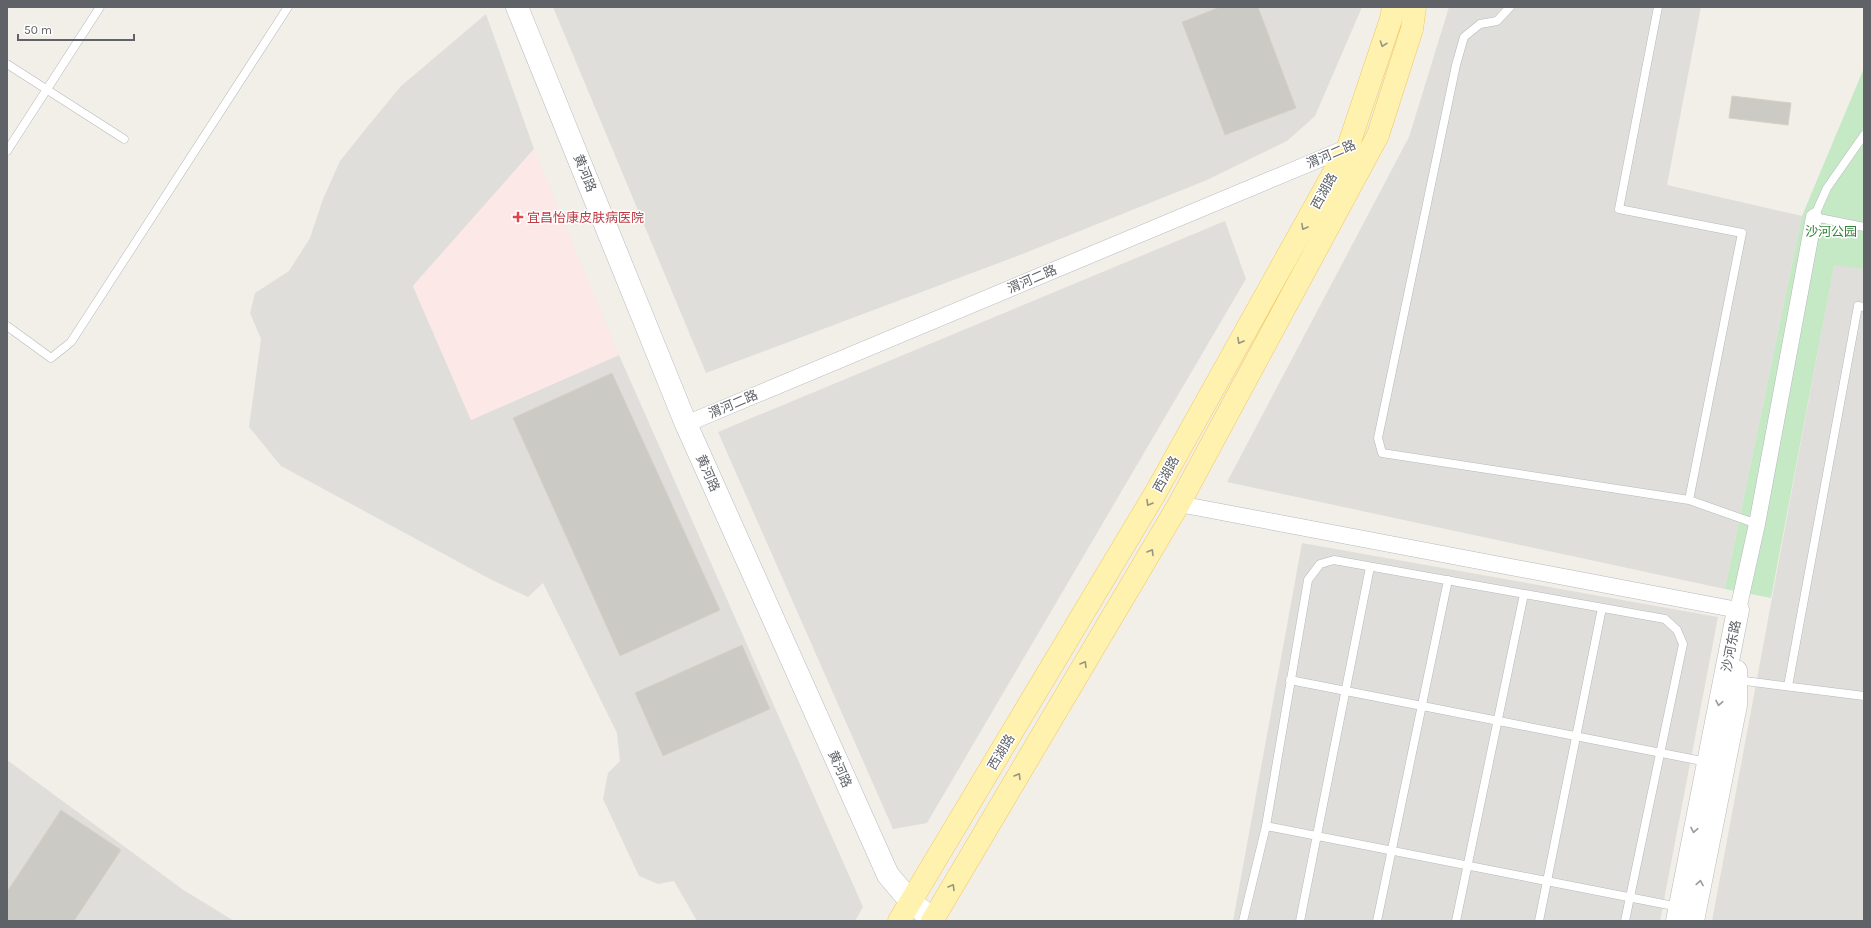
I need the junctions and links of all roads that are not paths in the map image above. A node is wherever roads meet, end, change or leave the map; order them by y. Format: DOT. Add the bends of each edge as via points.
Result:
graph roads {
  1 [pos="100,7"];
  2 [pos="288,7"];
  3 [pos="517,7"];
  4 [pos="1393,7"];
  5 [pos="1416,7"];
  6 [pos="1510,7"];
  7 [pos="1658,7"];
  8 [pos="7,64"];
  9 [pos="47,90"];
  10 [pos="1378,135"];
  11 [pos="1864,135"];
  12 [pos="124,139"];
  13 [pos="1348,147"];
  14 [pos="7,151"];
  15 [pos="1814,217"];
  16 [pos="1864,227"];
  17 [pos="1864,307"];
  18 [pos="7,326"];
  19 [pos="686,424"];
  20 [pos="1688,500"];
  21 [pos="1179,504"];
  22 [pos="1757,524"];
  23 [pos="1370,567"];
  24 [pos="1448,580"];
  25 [pos="1524,594"];
  26 [pos="1602,608"];
  27 [pos="1738,610"];
  28 [pos="1290,680"];
  29 [pos="1736,680"];
  30 [pos="1788,686"];
  31 [pos="1345,691"];
  32 [pos="1864,696"];
  33 [pos="1422,706"];
  34 [pos="1497,721"];
  35 [pos="1576,737"];
  36 [pos="1661,753"];
  37 [pos="1715,764"];
  38 [pos="1266,826"];
  39 [pos="1317,836"];
  40 [pos="1392,850"];
  41 [pos="1468,865"];
  42 [pos="1547,881"];
  43 [pos="1629,898"];
  44 [pos="911,902"];
  45 [pos="1686,915"];
  46 [pos="934,920"];
  47 [pos="899,921"];
  48 [pos="1243,921"];
  49 [pos="1300,921"];
  50 [pos="1377,921"];
  51 [pos="1456,921"];
  52 [pos="1539,921"];
  53 [pos="1625,921"];
  1 -- 9 [label="lane"];
  2 -- 18 [label="lane" via="70,342 51,358"];
  3 -- 19 [label="main road, 黄河路"];
  4 -- 13 [label="main road, 西湖路, one-way"];
  5 -- 10 [label="main road, 西湖路" via="1412,29"];
  6 -- 20 [label="lane" via="1497,21 1480,24 1464,37 1456,64 1378,438 1382,453"];
  7 -- 20 [label="lane" via="1619,209 1742,233"];
  8 -- 9 [label="lane"];
  9 -- 12 [label="lane"];
  9 -- 14 [label="lane"];
  10 -- 13 [label="street, 渭河二路"];
  10 -- 21 [label="main road, 西湖路"];
  11 -- 15 [label="lane" via="1827,188"];
  13 -- 19 [label="street, 渭河二路"];
  13 -- 44 [label="main road, 西湖路, one-way" via="1156,492"];
  15 -- 16 [label="lane"];
  15 -- 22 [label="street"];
  17 -- 30 [label="lane" via="1858,306"];
  19 -- 44 [label="main road, 黄河路" via="888,875"];
  20 -- 22 [label="lane"];
  21 -- 27 [label="street"];
  46 -- 21 [label="main road, 西湖路, one-way"];
  22 -- 27 [label="street"];
  23 -- 24 [label="lane"];
  23 -- 28 [label="lane" via="1334,560 1320,564 1308,580"];
  23 -- 31 [label="lane"];
  24 -- 25 [label="lane"];
  24 -- 33 [label="lane"];
  25 -- 26 [label="lane"];
  25 -- 34 [label="lane"];
  26 -- 35 [label="lane"];
  26 -- 36 [label="lane" via="1665,619 1677,630 1683,644"];
  27 -- 29 [label="main road, 沙河东路"];
  27 -- 37 [label="main road, 沙河东路, one-way"];
  28 -- 31 [label="lane"];
  28 -- 38 [label="lane"];
  29 -- 30 [label="lane"];
  29 -- 37 [label="main road, 沙河东路" via="1736,705"];
  30 -- 32 [label="lane"];
  31 -- 33 [label="lane"];
  31 -- 39 [label="lane"];
  33 -- 34 [label="lane"];
  33 -- 40 [label="lane"];
  34 -- 35 [label="lane"];
  34 -- 41 [label="lane"];
  35 -- 36 [label="lane"];
  35 -- 42 [label="lane"];
  36 -- 37 [label="lane"];
  36 -- 43 [label="lane"];
  37 -- 45 [label="main road, 沙河东路"];
  38 -- 39 [label="lane"];
  38 -- 48 [label="lane"];
  39 -- 40 [label="lane"];
  39 -- 49 [label="lane"];
  40 -- 41 [label="lane"];
  40 -- 50 [label="lane"];
  41 -- 42 [label="lane"];
  41 -- 51 [label="lane"];
  42 -- 43 [label="lane"];
  42 -- 52 [label="lane"];
  43 -- 45 [label="lane"];
  43 -- 53 [label="lane"];
  44 -- 46 [label="main road, 黄河路"];
  44 -- 47 [label="main road, 西湖路"];
}
